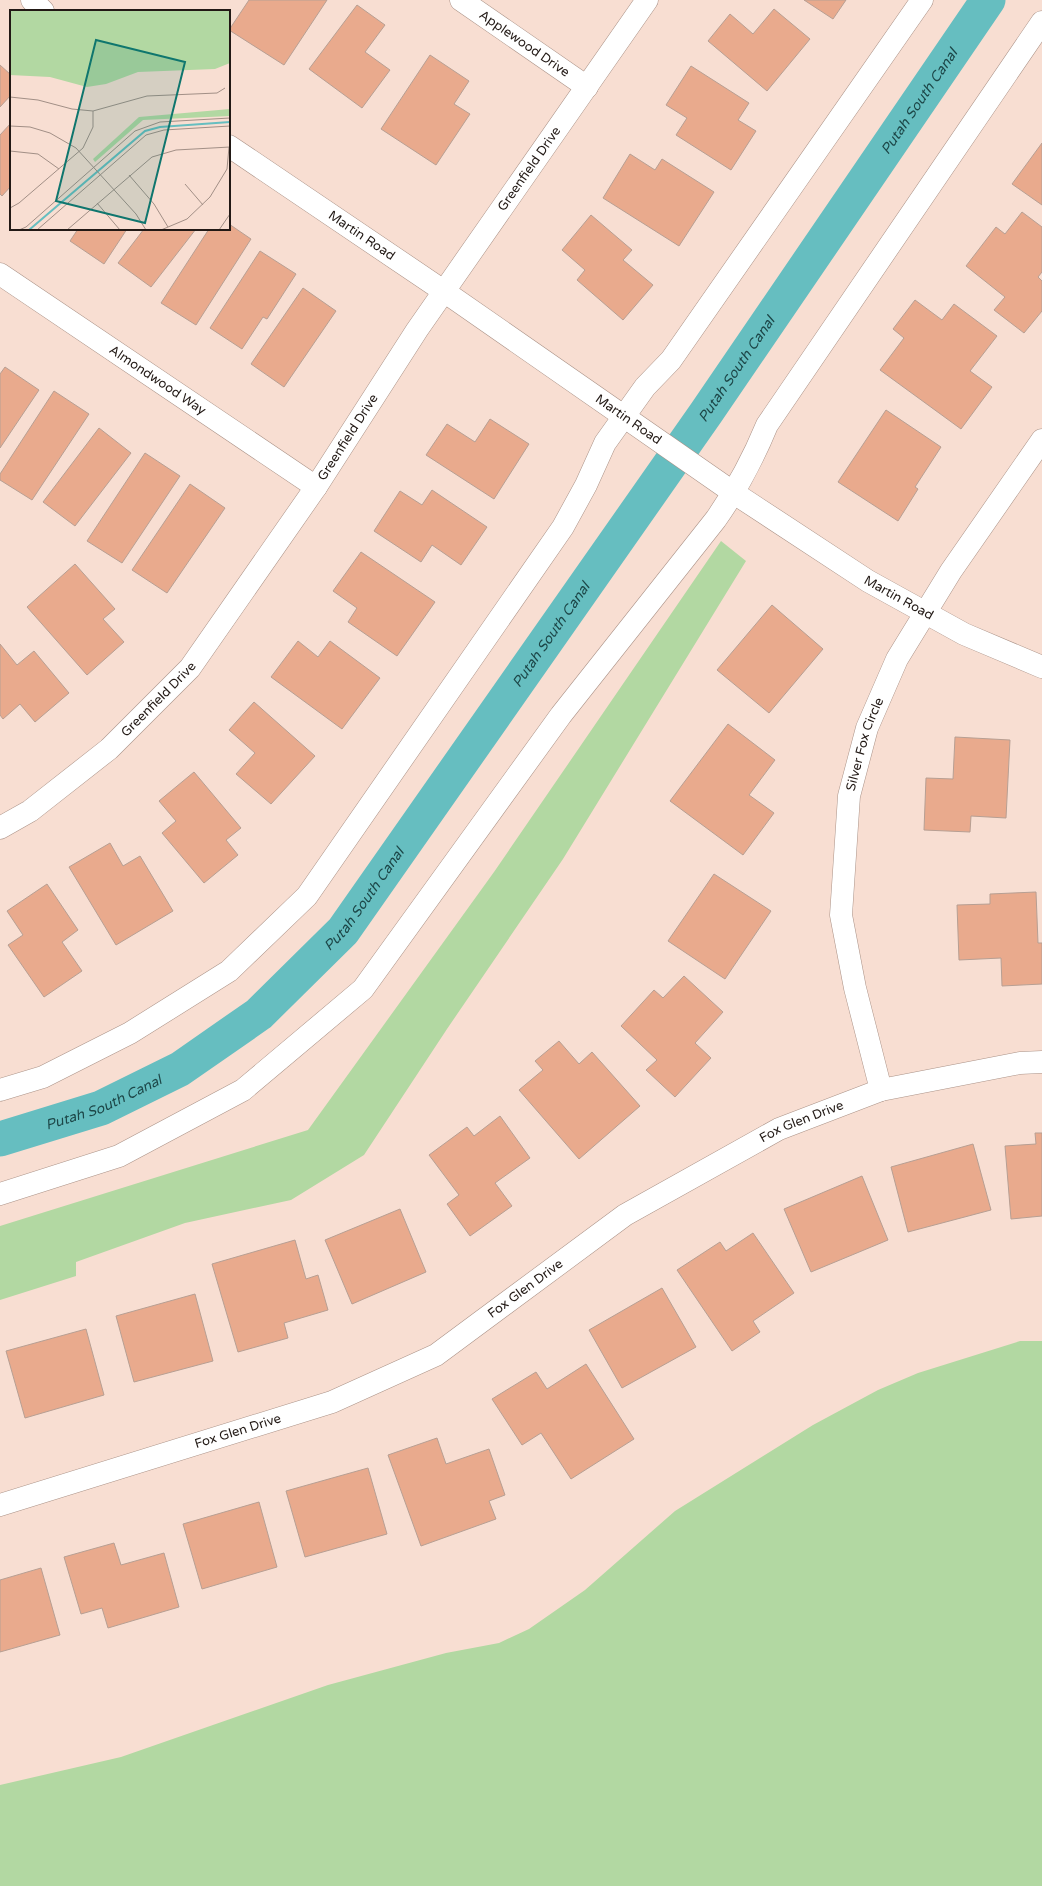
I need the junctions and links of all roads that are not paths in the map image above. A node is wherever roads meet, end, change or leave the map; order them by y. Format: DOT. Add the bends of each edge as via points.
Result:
graph roads {
  1 [pos="32,0"];
  2 [pos="461,0"];
  3 [pos="647,0"];
  4 [pos="922,0"];
  5 [pos="42,10"];
  6 [pos="1042,22"];
  7 [pos="587,87"];
  8 [pos="230,147"];
  9 [pos="0,274"];
  10 [pos="445,292"];
  11 [pos="630,420"];
  12 [pos="1042,440"];
  13 [pos="316,487"];
  14 [pos="729,489"];
  15 [pos="925,613"];
  16 [pos="1042,667"];
  17 [pos="0,828"];
  18 [pos="1042,1062"];
  19 [pos="0,1090"];
  20 [pos="881,1090"];
  21 [pos="0,1194"];
  22 [pos="0,1504"];
  1 -- 5 [label="street"];
  2 -- 7 [label="street, Applewood Drive"];
  3 -- 7 [label="street, Greenfield Drive"];
  4 -- 11 [label="street" via="671,360 645,387"];
  6 -- 14 [label="street" via="768,425 752,461"];
  7 -- 10 [label="street, Greenfield Drive"];
  8 -- 10 [label="street, Martin Road"];
  9 -- 13 [label="street, Almondwood Way"];
  10 -- 11 [label="street, Martin Road"];
  10 -- 13 [label="street, Greenfield Drive" via="417,330"];
  11 -- 14 [label="street, Martin Road"];
  11 -- 19 [label="street" via="605,443 563,527 307,896 228,971 130,1033 43,1077"];
  12 -- 15 [label="street, Silver Fox Circle"];
  13 -- 17 [label="street, Greenfield Drive" via="190,668 109,749 30,811"];
  14 -- 15 [label="street, Martin Road" via="868,581"];
  14 -- 21 [label="street" via="716,519 561,715 364,989 243,1090 118,1156"];
  15 -- 16 [label="street, Martin Road" via="964,634"];
  15 -- 20 [label="street, Silver Fox Circle" via="897,659 867,728 849,796 841,915 855,988"];
  18 -- 20 [label="street, Fox Glen Drive"];
  20 -- 22 [label="street, Fox Glen Drive" via="779,1129 625,1215 436,1355 332,1402"];
}
